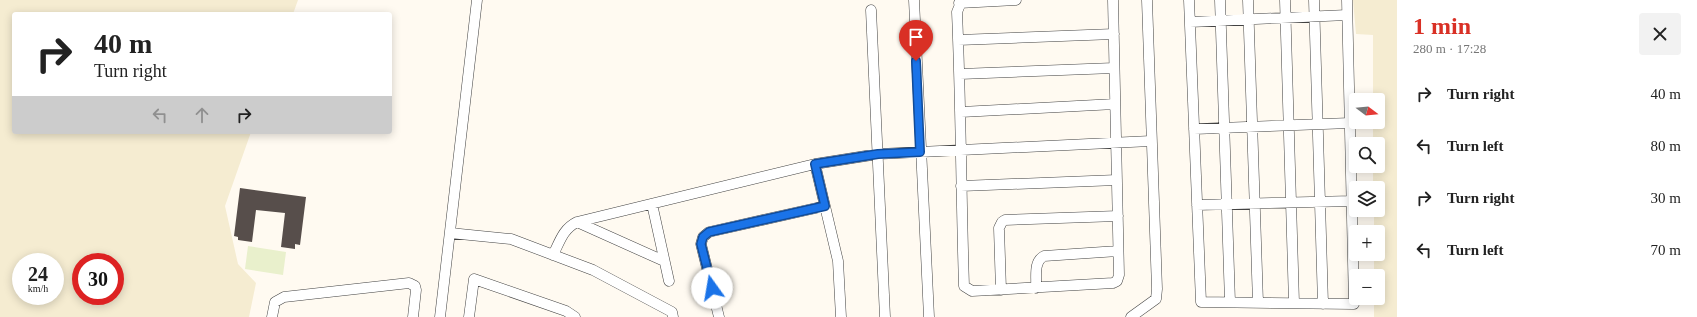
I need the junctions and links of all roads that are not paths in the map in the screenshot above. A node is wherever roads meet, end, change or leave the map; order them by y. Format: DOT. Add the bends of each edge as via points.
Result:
graph roads {
  1 [pos="476,0"];
  2 [pos="914,0"];
  3 [pos="1016,0"];
  4 [pos="1113,0"];
  5 [pos="1148,0"];
  6 [pos="1190,0"];
  7 [pos="1220,0"];
  8 [pos="1248,0"];
  9 [pos="1285,0"];
  10 [pos="1314,0"];
  11 [pos="1347,0"];
  12 [pos="960,2"];
  13 [pos="871,10"];
  14 [pos="1348,16"];
  15 [pos="1315,17"];
  16 [pos="1286,18"];
  17 [pos="1248,20"];
  18 [pos="1221,21"];
  19 [pos="1190,22"];
  20 [pos="1114,34"];
  21 [pos="958,40"];
  22 [pos="1114,68"];
  23 [pos="960,74"];
  24 [pos="1349,93"];
  25 [pos="1115,104"];
  26 [pos="962,112"];
  27 [pos="1349,123"];
  28 [pos="1318,125"];
  29 [pos="1289,126"];
  30 [pos="1252,127"];
  31 [pos="1224,128"];
  32 [pos="1194,129"];
  33 [pos="1350,129"];
  34 [pos="1151,141"];
  35 [pos="1116,142"];
  36 [pos="960,150"];
  37 [pos="920,152"];
  38 [pos="878,154"];
  39 [pos="815,164"];
  40 [pos="1117,180"];
  41 [pos="1352,181"];
  42 [pos="961,186"];
  43 [pos="1349,200"];
  44 [pos="1319,201"];
  45 [pos="1291,202"];
  46 [pos="1254,203"];
  47 [pos="652,204"];
  48 [pos="1226,204"];
  49 [pos="1197,205"];
  50 [pos="825,206"];
  51 [pos="1118,216"];
  52 [pos="1352,217"];
  53 [pos="577,222"];
  54 [pos="450,233"];
  55 [pos="1118,252"];
  56 [pos="553,255"];
  57 [pos="664,261"];
  58 [pos="669,281"];
  59 [pos="1036,288"];
  60 [pos="1001,290"];
  61 [pos="1230,302"];
  62 [pos="1258,303"];
  63 [pos="1294,303"];
  64 [pos="1323,304"];
  65 [pos="272,317"];
  66 [pos="413,317"];
  67 [pos="440,317"];
  68 [pos="469,317"];
  69 [pos="575,317"];
  70 [pos="673,317"];
  71 [pos="719,317"];
  72 [pos="841,317"];
  73 [pos="885,317"];
  74 [pos="929,317"];
  75 [pos="1131,317"];
  1 -- 54 [label="street"];
  2 -- 37 [label="street"];
  3 -- 12 [label="street"];
  4 -- 20 [label="street"];
  5 -- 34 [label="street"];
  6 -- 19 [label="street"];
  7 -- 18 [label="street"];
  8 -- 17 [label="street"];
  9 -- 16 [label="street"];
  10 -- 15 [label="street"];
  11 -- 14 [label="street"];
  12 -- 21 [label="street" via="957,12"];
  13 -- 38 [label="street"];
  14 -- 15 [label="street"];
  14 -- 24 [label="street"];
  15 -- 16 [label="street"];
  15 -- 28 [label="street"];
  16 -- 17 [label="street"];
  16 -- 29 [label="street"];
  17 -- 18 [label="street"];
  17 -- 30 [label="street"];
  18 -- 19 [label="street"];
  18 -- 31 [label="street"];
  19 -- 32 [label="street"];
  20 -- 21 [label="street"];
  20 -- 22 [label="street"];
  21 -- 23 [label="street"];
  22 -- 23 [label="street"];
  22 -- 25 [label="street"];
  23 -- 26 [label="street"];
  25 -- 26 [label="street"];
  25 -- 35 [label="street"];
  26 -- 36 [label="street"];
  27 -- 28 [label="street"];
  28 -- 29 [label="street"];
  28 -- 44 [label="street"];
  29 -- 30 [label="street"];
  29 -- 45 [label="street"];
  30 -- 31 [label="street"];
  30 -- 46 [label="street"];
  31 -- 32 [label="street"];
  31 -- 48 [label="street"];
  32 -- 49 [label="street"];
  33 -- 41 [label="street"];
  34 -- 35 [label="street"];
  34 -- 75 [label="street" via="1158,289 1156,299"];
  35 -- 36 [label="street"];
  35 -- 40 [label="street"];
  36 -- 37 [label="street"];
  36 -- 42 [label="street"];
  37 -- 38 [label="street"];
  37 -- 74 [label="street"];
  38 -- 39 [label="street"];
  38 -- 73 [label="street"];
  39 -- 47 [label="street"];
  39 -- 50 [label="street"];
  40 -- 42 [label="street"];
  40 -- 51 [label="street"];
  42 -- 60 [label="street" via="964,286 972,291"];
  43 -- 44 [label="street"];
  44 -- 45 [label="street"];
  44 -- 64 [label="street"];
  45 -- 46 [label="street"];
  45 -- 63 [label="street"];
  46 -- 48 [label="street"];
  46 -- 62 [label="street"];
  47 -- 53 [label="street"];
  47 -- 57 [label="street"];
  48 -- 49 [label="street"];
  48 -- 61 [label="street"];
  49 -- 61 [label="street" via="1201,302"];
  50 -- 71 [label="street" via="709,232 703,237 701,244"];
  50 -- 72 [label="street" via="838,261"];
  51 -- 55 [label="street"];
  51 -- 60 [label="street" via="1005,220 999,228"];
  52 -- 64 [label="street" via="1354,304"];
  53 -- 56 [label="street" via="568,226"];
  53 -- 57 [label="street"];
  54 -- 56 [label="street" via="511,238"];
  54 -- 67 [label="street"];
  55 -- 59 [label="street" via="1044,256 1037,264"];
  55 -- 59 [label="street" via="1119,275 1117,281 1112,284"];
  56 -- 70 [label="street" via="593,270 672,312"];
  57 -- 58 [label="street"];
  59 -- 60 [label="street"];
  61 -- 62 [label="street"];
  62 -- 63 [label="street"];
  63 -- 64 [label="street"];
  65 -- 66 [label="street" via="275,302 284,297 409,283 415,286 416,290"];
  68 -- 69 [label="street" via="474,279 566,311"];
}
